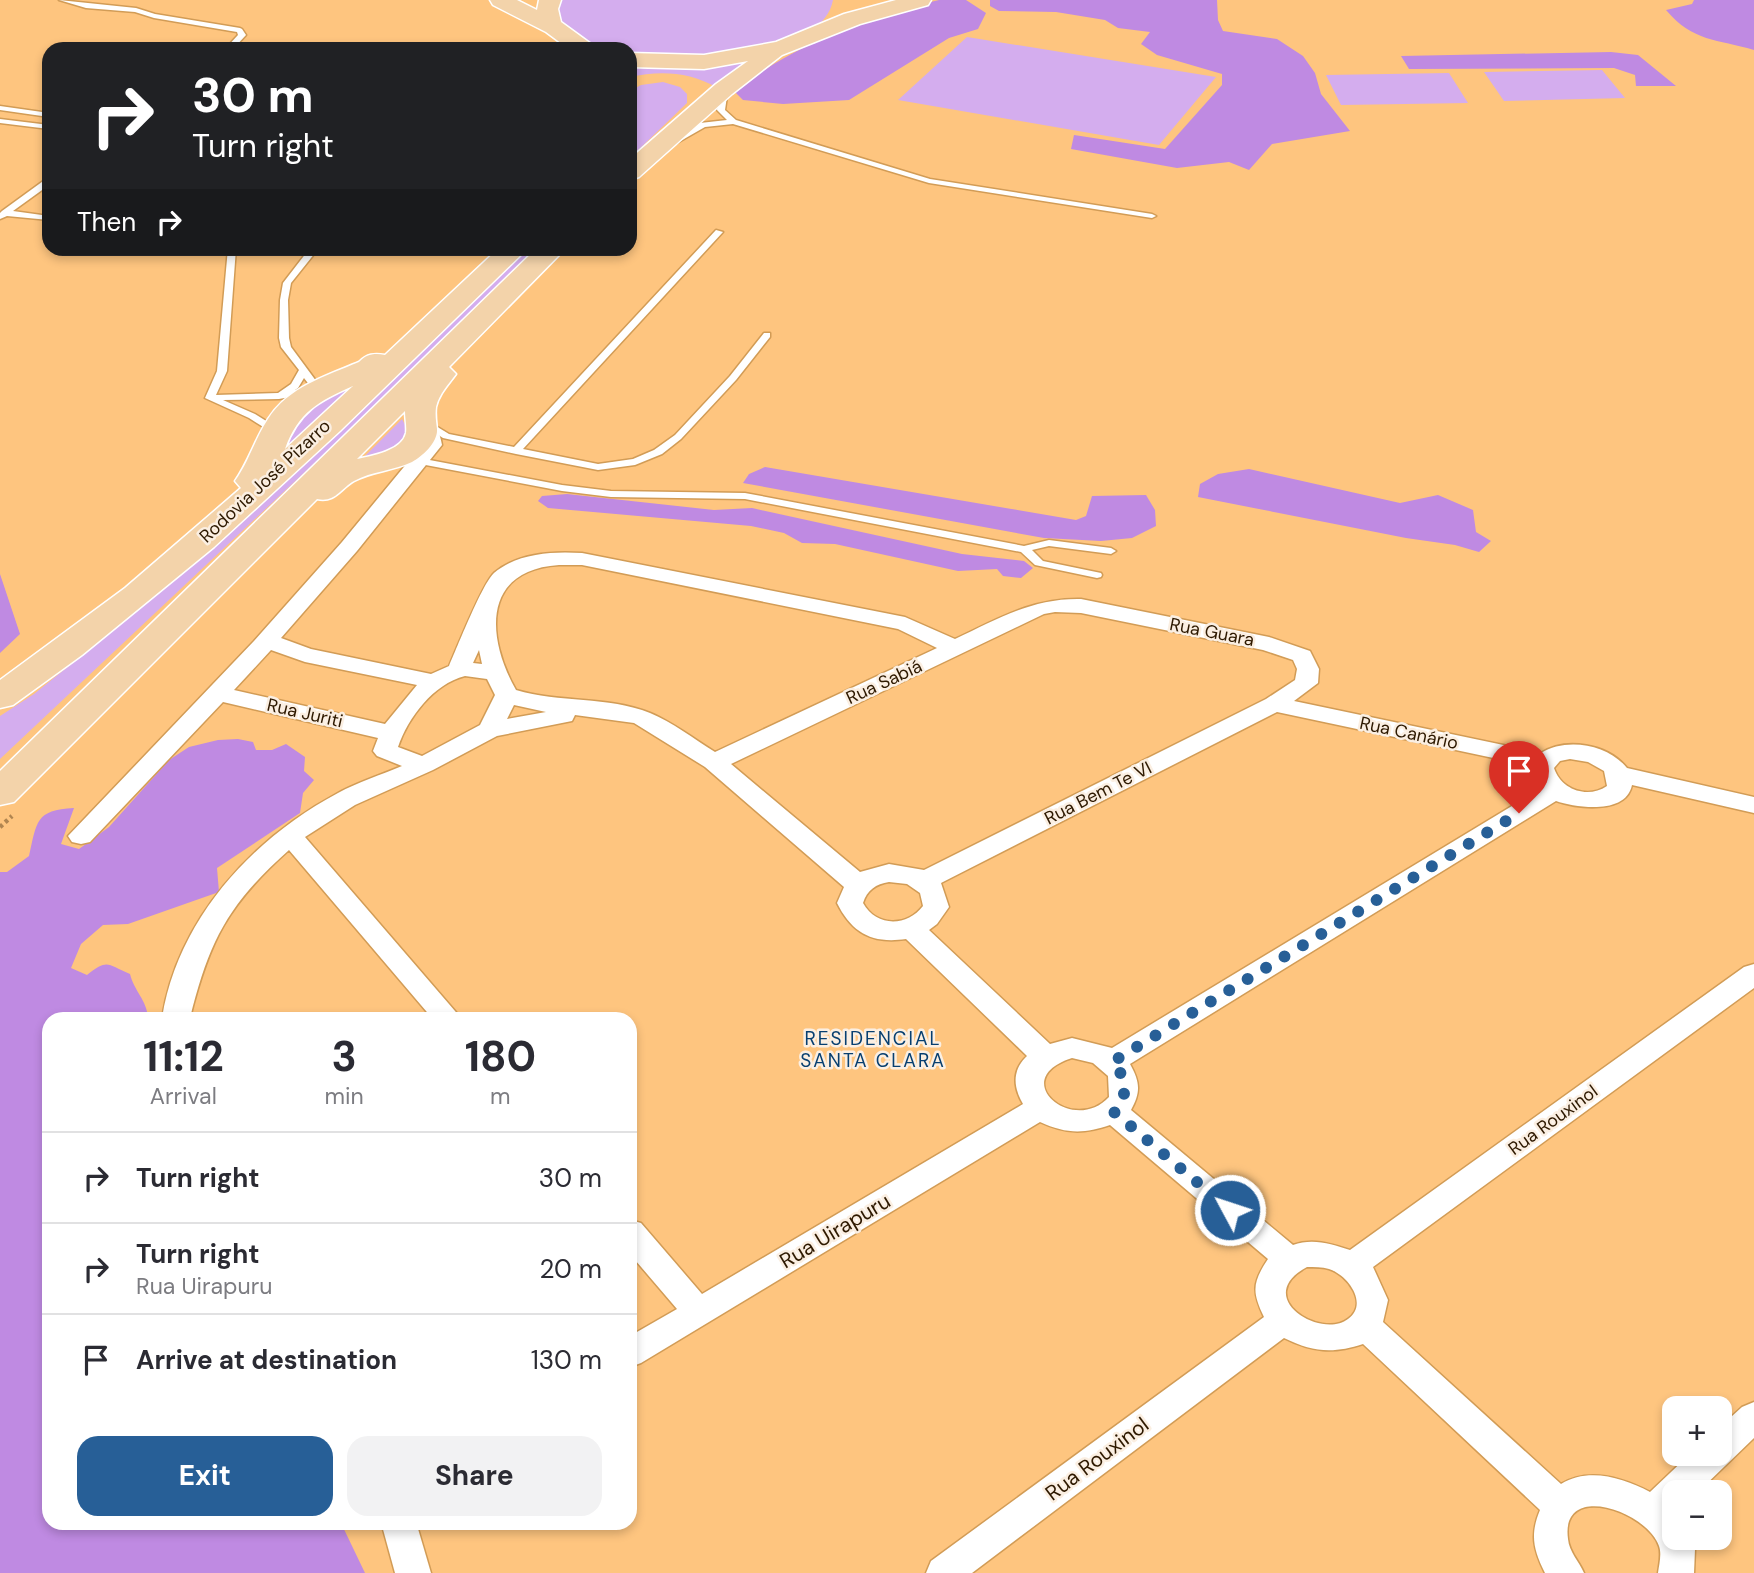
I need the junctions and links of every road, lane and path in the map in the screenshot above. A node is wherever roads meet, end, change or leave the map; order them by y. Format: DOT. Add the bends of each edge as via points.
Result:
graph roads {
  1 [pos="62,0"];
  2 [pos="130,0"];
  3 [pos="501,0"];
  4 [pos="550,0"];
  5 [pos="840,0"];
  6 [pos="920,0"];
  7 [pos="136,10"];
  8 [pos="812,33"];
  9 [pos="570,41"];
  10 [pos="236,42"];
  11 [pos="782,48"];
  12 [pos="637,60"];
  13 [pos="637,82"];
  14 [pos="724,89"];
  15 [pos="0,108"];
  16 [pos="42,114"];
  17 [pos="0,121"];
  18 [pos="733,122"];
  19 [pos="42,126"];
  20 [pos="657,148"];
  21 [pos="637,166"];
  22 [pos="42,186"];
  23 [pos="2,215"];
  24 [pos="1152,216"];
  25 [pos="42,218"];
  26 [pos="719,232"];
  27 [pos="231,256"];
  28 [pos="309,256"];
  29 [pos="510,256"];
  30 [pos="544,256"];
  31 [pos="466,321"];
  32 [pos="767,335"];
  33 [pos="311,379"];
  34 [pos="279,396"];
  35 [pos="210,398"];
  36 [pos="276,431"];
  37 [pos="422,444"];
  38 [pos="516,451"];
  39 [pos="1024,549"];
  40 [pos="1111,551"];
  41 [pos="177,562"];
  42 [pos="225,572"];
  43 [pos="1097,575"];
  44 [pos="1055,605"];
  45 [pos="483,615"];
  46 [pos="266,640"];
  47 [pos="955,648"];
  48 [pos="459,670"];
  49 [pos="495,673"];
  50 [pos="432,681"];
  51 [pos="220,694"];
  52 [pos="507,695"];
  53 [pos="0,697"];
  54 [pos="1273,704"];
  55 [pos="617,712"];
  56 [pos="490,730"];
  57 [pos="388,742"];
  58 [pos="1545,761"];
  59 [pos="714,762"];
  60 [pos="424,765"];
  61 [pos="1619,774"];
  62 [pos="1556,790"];
  63 [pos="0,793"];
  64 [pos="346,799"];
  65 [pos="1754,805"];
  66 [pos="289,834"];
  67 [pos="81,836"];
  68 [pos="923,881"];
  69 [pos="858,885"];
  70 [pos="911,929"];
  71 [pos="1754,974"];
  72 [pos="177,1012"];
  73 [pos="442,1012"];
  74 [pos="1045,1056"];
  75 [pos="1112,1062"];
  76 [pos="1040,1108"];
  77 [pos="1114,1112"];
  78 [pos="637,1240"];
  79 [pos="1289,1259"];
  80 [pos="1352,1266"];
  81 [pos="699,1312"];
  82 [pos="1283,1321"];
  83 [pos="1364,1325"];
  84 [pos="637,1349"];
  85 [pos="1754,1417"];
  86 [pos="1732,1438"];
  87 [pos="1701,1466"];
  88 [pos="1559,1505"];
  89 [pos="1653,1512"];
  90 [pos="400,1530"];
  91 [pos="413,1573"];
  92 [pos="944,1573"];
  93 [pos="1566,1573"];
  94 [pos="1676,1573"];
  1 -- 7 [label="lane"];
  2 -- 7 [label="lane"];
  3 -- 9 [label="main road"];
  4 -- 9 [label="main road" via="546,15"];
  5 -- 8 [label="main road" via="834,15"];
  6 -- 8 [label="main road"];
  7 -- 10 [label="lane" via="240,30 242,35"];
  8 -- 11 [label="main road"];
  11 -- 12 [label="main road" via="704,62"];
  11 -- 14 [label="main road"];
  13 -- 20 [label="main road" via="669,79 700,92 696,104"];
  14 -- 18 [label="lane" via="722,110"];
  14 -- 20 [label="main road"];
  15 -- 16 [label="lane"];
  17 -- 19 [label="lane"];
  18 -- 20 [label="lane" via="703,125"];
  18 -- 24 [label="lane" via="929,181"];
  20 -- 21 [label="main road"];
  22 -- 23 [label="lane"];
  23 -- 25 [label="lane"];
  26 -- 38 [label="lane"];
  27 -- 35 [label="lane" via="222,371"];
  28 -- 33 [label="lane" via="287,283 284,300 286,347"];
  29 -- 31 [label="main road, Rodovia José Pizarro"];
  30 -- 31 [label="main road, Rodovia José Pizarro"];
  31 -- 33 [label="main road" via="415,328 369,368"];
  31 -- 37 [label="main road" via="454,359 431,385 421,405"];
  31 -- 41 [label="main road, Rodovia José Pizarro"];
  31 -- 42 [label="main road"];
  32 -- 38 [label="lane" via="733,378 658,452 635,462 598,467"];
  33 -- 34 [label="lane"];
  33 -- 34 [label="lane"];
  33 -- 36 [label="main road"];
  34 -- 35 [label="lane"];
  35 -- 36 [label="lane"];
  36 -- 41 [label="main road" via="260,472"];
  37 -- 38 [label="lane"];
  37 -- 39 [label="lane" via="562,488 611,494 744,496"];
  37 -- 42 [label="main road" via="335,480"];
  37 -- 46 [label="street"];
  39 -- 40 [label="lane" via="1049,543"];
  39 -- 43 [label="lane" via="1039,563"];
  41 -- 53 [label="main road, Rodovia José Pizarro" via="55,660"];
  42 -- 63 [label="main road"];
  44 -- 47 [label="street, Rua Sabiá"];
  44 -- 54 [label="street, Rua Guara" via="1081,606 1286,648 1302,656 1308,669 1306,683"];
  45 -- 47 [label="street" via="500,579 510,571 554,557 582,558 905,624"];
  45 -- 48 [label="street"];
  45 -- 49 [label="street"];
  46 -- 50 [label="street" via="305,655"];
  46 -- 51 [label="street"];
  47 -- 59 [label="street, Rua Sabiá"];
  48 -- 49 [label="street"];
  48 -- 50 [label="street"];
  49 -- 52 [label="street"];
  50 -- 57 [label="street"];
  51 -- 57 [label="street, Rua Juriti"];
  51 -- 67 [label="street"];
  52 -- 55 [label="street" via="536,705"];
  52 -- 56 [label="street"];
  54 -- 58 [label="street, Rua Canário"];
  54 -- 68 [label="street, Rua Bem Te VI"];
  55 -- 56 [label="street"];
  55 -- 59 [label="street" via="642,718"];
  56 -- 60 [label="street"];
  57 -- 60 [label="street, Rua Juriti"];
  57 -- 64 [label="street"];
  58 -- 61 [label="street" via="1560,753 1583,752 1605,760"];
  58 -- 62 [label="street" via="1543,776"];
  59 -- 69 [label="street"];
  60 -- 64 [label="street"];
  61 -- 62 [label="street" via="1619,789 1604,799 1580,800"];
  61 -- 65 [label="street"];
  62 -- 75 [label="street"];
  64 -- 66 [label="street"];
  66 -- 72 [label="street" via="229,895 199,939"];
  66 -- 73 [label="street"];
  68 -- 69 [label="street" via="889,873"];
  68 -- 70 [label="street" via="932,888 936,907"];
  69 -- 70 [label="street" via="850,903 860,921 883,930"];
  70 -- 74 [label="street"];
  71 -- 80 [label="street, Rua Rouxinol"];
  74 -- 75 [label="street" via="1079,1049"];
  74 -- 76 [label="street" via="1029,1074 1028,1086"];
  75 -- 77 [label="street" via="1125,1082 1126,1093"];
  76 -- 77 [label="street" via="1061,1119 1086,1122"];
  76 -- 81 [label="street, Rua Uirapuru"];
  77 -- 79 [label="street"];
  78 -- 81 [label="street"];
  79 -- 80 [label="street" via="1320,1254"];
  79 -- 82 [label="street" via="1277,1268 1269,1294"];
  80 -- 83 [label="street" via="1370,1289 1373,1302"];
  81 -- 84 [label="street, Rua Uirapuru"];
  82 -- 83 [label="street" via="1302,1333 1325,1339 1341,1338"];
  82 -- 92 [label="street, Rua Rouxinol"];
  83 -- 88 [label="street"];
  85 -- 86 [label="street"];
  87 -- 89 [label="street"];
  88 -- 89 [label="street" via="1573,1494 1592,1490 1634,1499"];
  88 -- 93 [label="street" via="1549,1535 1552,1551"];
  89 -- 94 [label="street" via="1676,1548"];
  90 -- 91 [label="street"];
}
